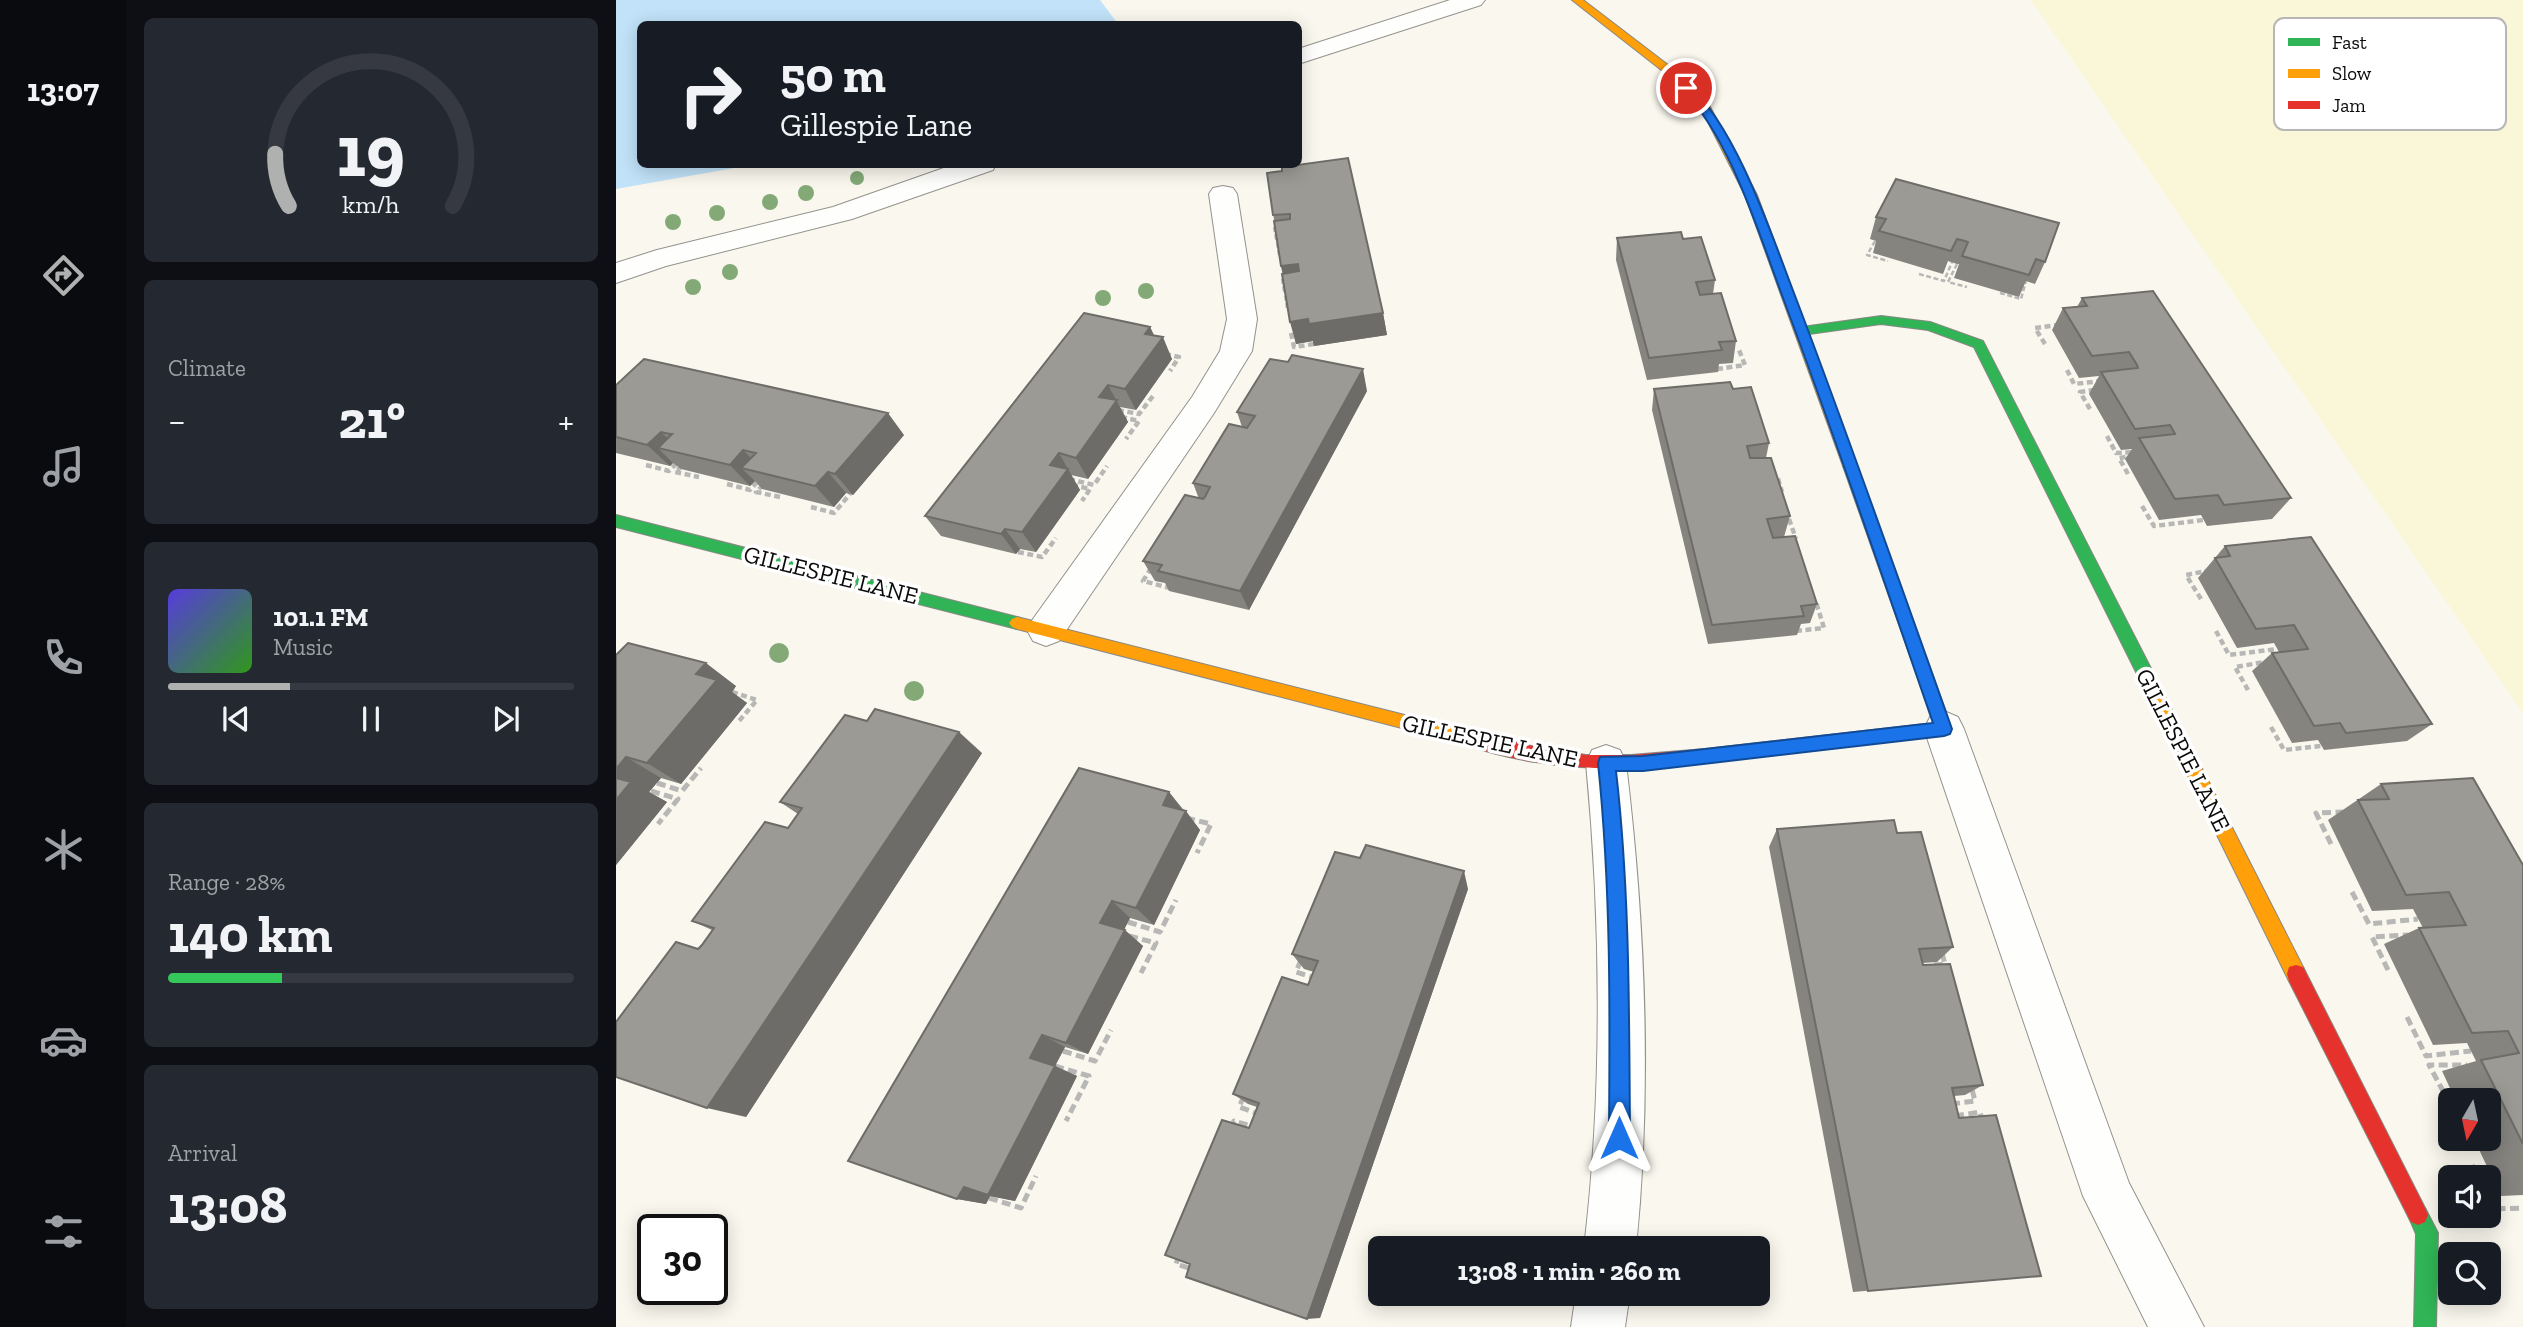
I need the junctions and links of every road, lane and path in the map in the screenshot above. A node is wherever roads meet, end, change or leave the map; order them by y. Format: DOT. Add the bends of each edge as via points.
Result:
graph roads {
  1 [pos="1473,0"];
  2 [pos="1577,0"];
  3 [pos="1302,56"];
  4 [pos="971,168"];
  5 [pos="1223,194"];
  6 [pos="1274,227"];
  7 [pos="1875,241"];
  8 [pos="1279,255"];
  9 [pos="1888,261"];
  10 [pos="616,273"];
  11 [pos="1919,274"];
  12 [pos="1282,279"];
  13 [pos="2026,281"];
  14 [pos="1967,287"];
  15 [pos="2000,293"];
  16 [pos="1287,307"];
  17 [pos="2060,325"];
  18 [pos="1802,331"];
  19 [pos="1291,333"];
  20 [pos="1314,344"];
  21 [pos="2045,344"];
  22 [pos="1739,350"];
  23 [pos="1157,352"];
  24 [pos="1717,369"];
  25 [pos="2067,370"];
  26 [pos="1170,371"];
  27 [pos="2108,381"];
  28 [pos="2096,390"];
  29 [pos="1153,396"];
  30 [pos="2090,409"];
  31 [pos="1117,410"];
  32 [pos="1113,415"];
  33 [pos="2107,436"];
  34 [pos="1126,439"];
  35 [pos="686,454"];
  36 [pos="684,463"];
  37 [pos="646,465"];
  38 [pos="1107,466"];
  39 [pos="766,472"];
  40 [pos="2128,474"];
  41 [pos="699,477"];
  42 [pos="1767,477"];
  43 [pos="765,483"];
  44 [pos="727,485"];
  45 [pos="1782,492"];
  46 [pos="850,494"];
  47 [pos="780,497"];
  48 [pos="1082,501"];
  49 [pos="2142,506"];
  50 [pos="811,507"];
  51 [pos="1789,519"];
  52 [pos="2204,520"];
  53 [pos="616,521"];
  54 [pos="1056,538"];
  55 [pos="1786,543"];
  56 [pos="1018,552"];
  57 [pos="1154,563"];
  58 [pos="2210,570"];
  59 [pos="1170,588"];
  60 [pos="2201,599"];
  61 [pos="1815,602"];
  62 [pos="1046,630"];
  63 [pos="1796,631"];
  64 [pos="2216,631"];
  65 [pos="2277,649"];
  66 [pos="2271,662"];
  67 [pos="2248,690"];
  68 [pos="732,692"];
  69 [pos="739,721"];
  70 [pos="2271,727"];
  71 [pos="1944,729"];
  72 [pos="2321,746"];
  73 [pos="1606,763"];
  74 [pos="701,768"];
  75 [pos="657,783"];
  76 [pos="651,791"];
  77 [pos="2354,812"];
  78 [pos="1182,817"];
  79 [pos="657,824"];
  80 [pos="2331,844"];
  81 [pos="1197,853"];
  82 [pos="2352,892"];
  83 [pos="1176,900"];
  84 [pos="2418,919"];
  85 [pos="1128,922"];
  86 [pos="1122,935"];
  87 [pos="2413,935"];
  88 [pos="1939,943"];
  89 [pos="1304,952"];
  90 [pos="1931,965"];
  91 [pos="2388,970"];
  92 [pos="1141,973"];
  93 [pos="1326,981"];
  94 [pos="2407,1017"];
  95 [pos="1111,1030"];
  96 [pos="1063,1051"];
  97 [pos="2471,1051"];
  98 [pos="2478,1065"];
  99 [pos="1055,1066"];
  100 [pos="1969,1077"];
  101 [pos="1248,1087"];
  102 [pos="2442,1088"];
  103 [pos="1936,1105"];
  104 [pos="1953,1116"];
  105 [pos="1270,1118"];
  106 [pos="1066,1121"];
  107 [pos="1983,1124"];
  108 [pos="1265,1131"];
  109 [pos="1226,1140"];
  110 [pos="1036,1176"];
  111 [pos="989,1198"];
  112 [pos="2523,1208"];
  113 [pos="2501,1209"];
  114 [pos="1611,1236"];
  115 [pos="1181,1252"];
  116 [pos="1206,1274"];
  117 [pos="1601,1306"];
  118 [pos="1598,1327"];
  119 [pos="2177,1327"];
  120 [pos="2425,1327"];
  1 -- 3 [label="street"];
  2 -- 18 [label="street" via="1668,70 1704,105 1751,195"];
  4 -- 10 [label="street" via="842,212"];
  5 -- 62 [label="street" via="1242,319 1236,351"];
  6 -- 8 [label="path" via="1276,240 1286,239 1277,242"];
  7 -- 9 [label="path" via="1867,255"];
  11 -- 14 [label="path" via="1944,281 1954,263 1948,282"];
  12 -- 16 [label="path" via="1284,291 1294,291 1285,295"];
  13 -- 15 [label="path" via="2021,299"];
  17 -- 21 [label="path" via="2035,328"];
  18 -- 71 [label="street"];
  18 -- 120 [label="street, GILLESPIE LANE" via="1881,320 1930,326 1979,344 2427,1233"];
  19 -- 20 [label="path" via="1294,347"];
  22 -- 24 [label="path" via="1745,365"];
  23 -- 26 [label="path" via="1180,357"];
  25 -- 27 [label="path" via="2074,384"];
  28 -- 30 [label="path" via="2080,392"];
  29 -- 31 [label="path" via="1139,414"];
  32 -- 34 [label="path" via="1139,421"];
  33 -- 40 [label="path" via="2116,453 2145,453 2119,458"];
  35 -- 37 [label="path" via="669,471"];
  36 -- 41 [label="path" via="675,472"];
  38 -- 48 [label="path" via="1094,485 1066,481 1090,489"];
  39 -- 44 [label="path" via="750,490"];
  42 -- 45 [label="path" via="1777,475"];
  43 -- 47 [label="path" via="756,492"];
  46 -- 50 [label="path" via="834,513"];
  49 -- 52 [label="path" via="2154,526"];
  51 -- 55 [label="path" via="1797,542"];
  53 -- 62 [label="street, GILLESPIE LANE"];
  54 -- 56 [label="path" via="1042,557"];
  57 -- 59 [label="path" via="1143,581"];
  58 -- 60 [label="path" via="2186,575"];
  61 -- 63 [label="path" via="1824,628"];
  62 -- 73 [label="street, GILLESPIE LANE" via="1520,751"];
  64 -- 65 [label="path" via="2229,655"];
  66 -- 67 [label="path" via="2235,667"];
  68 -- 69 [label="path" via="757,700"];
  70 -- 72 [label="path" via="2284,750"];
  71 -- 73 [label="street, GILLESPIE LANE" via="1643,764"];
  71 -- 119 [label="street" via="2108,1196"];
  73 -- 114 [label="street" via="1613,825 1620,1026 1619,1138"];
  74 -- 75 [label="path" via="682,792"];
  76 -- 79 [label="path" via="678,799"];
  77 -- 80 [label="path" via="2316,813"];
  78 -- 81 [label="path" via="1211,824"];
  82 -- 84 [label="path" via="2369,923"];
  83 -- 85 [label="path" via="1160,932"];
  86 -- 92 [label="path" via="1156,943"];
  87 -- 91 [label="path" via="2372,937"];
  88 -- 90 [label="path" via="1945,964"];
  89 -- 93 [label="path" via="1296,972"];
  94 -- 97 [label="path" via="2426,1056"];
  95 -- 96 [label="path" via="1095,1061"];
  98 -- 102 [label="path" via="2430,1065"];
  99 -- 106 [label="path" via="1089,1076"];
  100 -- 103 [label="path" via="1975,1101"];
  101 -- 105 [label="path" via="1239,1107"];
  104 -- 107 [label="path" via="1980,1112"];
  108 -- 109 [label="path" via="1234,1121"];
  110 -- 111 [label="path" via="1021,1208"];
  112 -- 113 [label="path"];
  115 -- 116 [label="path" via="1175,1264"];
  117 -- 118 [label="street"];
}
